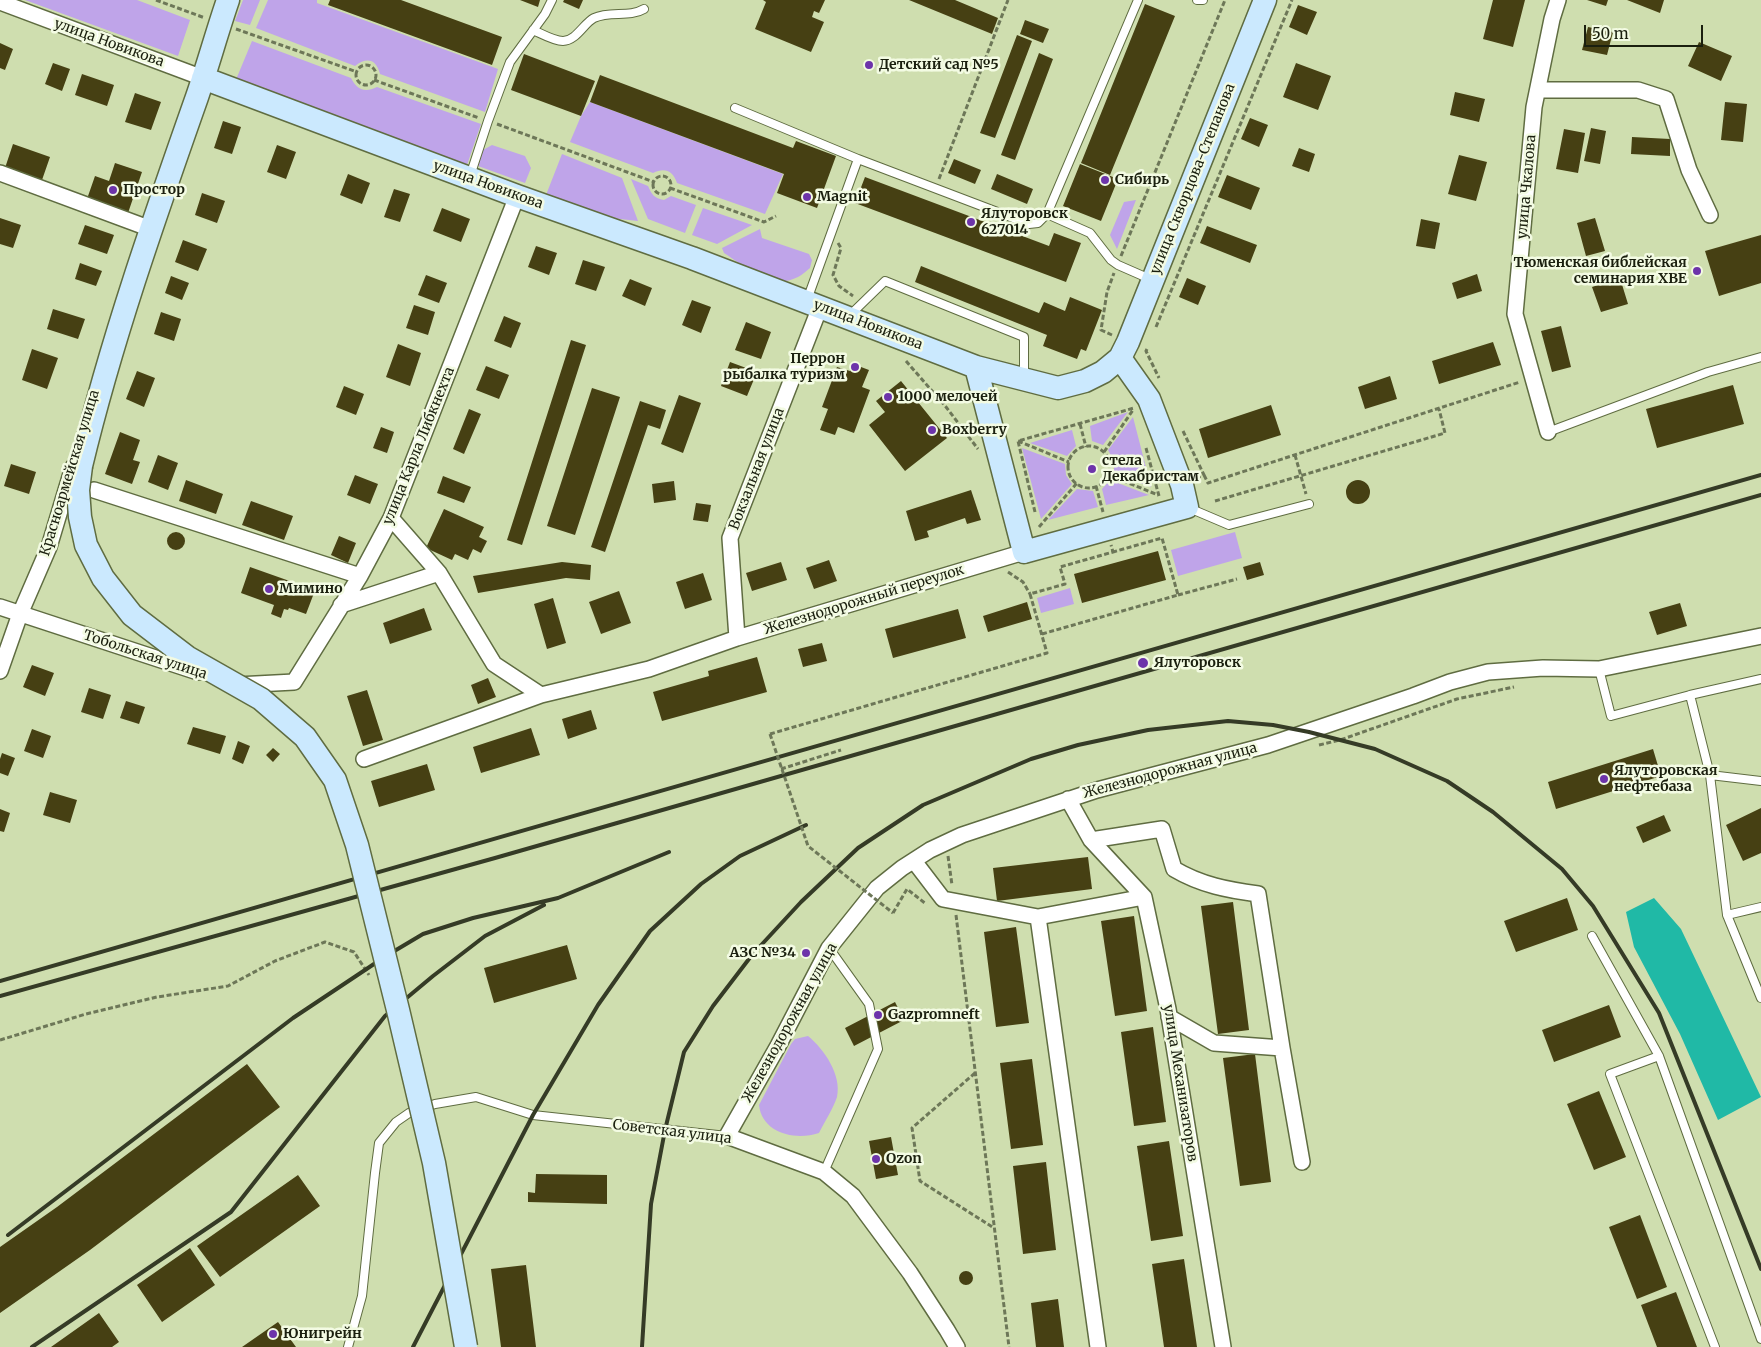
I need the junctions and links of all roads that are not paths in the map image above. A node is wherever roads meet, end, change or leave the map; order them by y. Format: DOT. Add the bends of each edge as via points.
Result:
graph roads {
  1 [pos="228,0"];
  2 [pos="552,0"];
  3 [pos="1138,0"];
  4 [pos="1197,0"];
  5 [pos="1203,0"];
  6 [pos="1265,0"];
  7 [pos="1558,0"];
  8 [pos="0,2"];
  9 [pos="644,9"];
  10 [pos="533,30"];
  11 [pos="203,78"];
  12 [pos="1538,90"];
  13 [pos="735,108"];
  14 [pos="858,159"];
  15 [pos="0,173"];
  16 [pos="469,178"];
  17 [pos="517,196"];
  18 [pos="1047,214"];
  19 [pos="1710,215"];
  20 [pos="151,229"];
  21 [pos="1152,280"];
  22 [pos="813,304"];
  23 [pos="848,318"];
  24 [pos="1131,350"];
  25 [pos="1761,357"];
  26 [pos="110,360"];
  27 [pos="976,367"];
  28 [pos="1024,379"];
  29 [pos="1548,432"];
  30 [pos="94,490"];
  31 [pos="1309,504"];
  32 [pos="1187,507"];
  33 [pos="391,518"];
  34 [pos="1024,552"];
  35 [pos="439,573"];
  36 [pos="360,576"];
  37 [pos="341,605"];
  38 [pos="0,607"];
  39 [pos="20,614"];
  40 [pos="1761,636"];
  41 [pos="737,638"];
  42 [pos="1600,669"];
  43 [pos="0,671"];
  44 [pos="1761,679"];
  45 [pos="294,682"];
  46 [pos="541,695"];
  47 [pos="1690,695"];
  48 [pos="364,759"];
  49 [pos="1710,775"];
  50 [pos="1761,781"];
  51 [pos="1068,798"];
  52 [pos="1091,840"];
  53 [pos="914,861"];
  54 [pos="1144,897"];
  55 [pos="1761,907"];
  56 [pos="1727,915"];
  57 [pos="1038,917"];
  58 [pos="1592,936"];
  59 [pos="829,948"];
  60 [pos="1761,998"];
  61 [pos="1169,1017"];
  62 [pos="1282,1048"];
  63 [pos="1660,1056"];
  64 [pos="727,1136"];
  65 [pos="1302,1162"];
  66 [pos="824,1172"];
  67 [pos="1761,1339"];
  68 [pos="348,1347"];
  69 [pos="466,1347"];
  70 [pos="957,1347"];
  71 [pos="1098,1347"];
  72 [pos="1223,1347"];
  73 [pos="1715,1347"];
  1 -- 11 [label="street, Красноармейская улица"];
  2 -- 10 [label="lane"];
  3 -- 18 [label="lane"];
  4 -- 5 [label="lane"];
  6 -- 21 [label="street, улица Скворцова-Степанова"];
  7 -- 12 [label="street, улица Чкалова"];
  8 -- 11 [label="street, улица Новикова"];
  9 -- 10 [label="lane" via="636,14 604,14 569,40 558,40"];
  10 -- 16 [label="lane" via="510,62"];
  11 -- 16 [label="street, улица Новикова"];
  11 -- 20 [label="street, Красноармейская улица"];
  12 -- 19 [label="street" via="1638,90 1666,99 1688,170"];
  12 -- 29 [label="street, улица Чкалова" via="1515,314"];
  13 -- 14 [label="lane"];
  14 -- 18 [label="lane" via="1029,224 1038,223"];
  14 -- 22 [label="lane" via="830,238"];
  15 -- 20 [label="street"];
  16 -- 17 [label="street, улица Новикова"];
  17 -- 22 [label="street, улица Новикова"];
  17 -- 33 [label="street, улица Карла Либкнехта"];
  18 -- 21 [label="lane" via="1090,232 1111,260"];
  20 -- 26 [label="street, Красноармейская улица"];
  21 -- 24 [label="street, улица Скворцова-Степанова"];
  22 -- 23 [label="street, улица Новикова"];
  22 -- 41 [label="street, Вокзальная улица" via="730,538"];
  23 -- 27 [label="street, улица Новикова"];
  23 -- 28 [label="lane" via="885,281 1024,338"];
  24 -- 28 [label="street, улица Новикова" via="1086,381 1058,388"];
  24 -- 32 [label="street" via="1182,485"];
  25 -- 29 [label="lane" via="1708,372"];
  26 -- 39 [label="street, Красноармейская улица" via="100,376 49,547"];
  26 -- 69 [label="street, Красноармейская улица, bridge" via="81,466 78,490 86,545 103,578 132,614 187,656 261,699 304,737 334,780 357,845 401,1019 434,1163"];
  27 -- 28 [label="street, улица Новикова"];
  27 -- 34 [label="street"];
  30 -- 36 [label="street"];
  31 -- 32 [label="lane" via="1229,525"];
  32 -- 34 [label="street, Железнодорожный переулок" via="1104,515"];
  33 -- 35 [label="street"];
  33 -- 36 [label="street, улица Карла Либкнехта"];
  34 -- 41 [label="street, Железнодорожный переулок"];
  35 -- 37 [label="street"];
  35 -- 46 [label="street" via="494,664"];
  36 -- 37 [label="street, улица Карла Либкнехта"];
  37 -- 45 [label="street, улица Карла Либкнехта"];
  38 -- 39 [label="street, Тобольская улица"];
  39 -- 43 [label="street, Красноармейская улица"];
  39 -- 45 [label="street, Тобольская улица" via="239,685"];
  40 -- 42 [label="street, Железнодорожная улица"];
  41 -- 46 [label="street, Железнодорожный переулок" via="649,668"];
  42 -- 47 [label="lane" via="1611,716"];
  42 -- 51 [label="street, Железнодорожная улица" via="1543,668 1488,672 1268,745"];
  44 -- 47 [label="lane"];
  46 -- 48 [label="street, Железнодорожный переулок"];
  47 -- 49 [label="lane"];
  49 -- 50 [label="lane"];
  49 -- 56 [label="lane"];
  51 -- 52 [label="street"];
  51 -- 53 [label="street, Железнодорожная улица" via="962,835"];
  52 -- 54 [label="street"];
  52 -- 62 [label="street" via="1162,829 1174,869 1190,879 1223,889 1258,894"];
  53 -- 57 [label="street" via="953,911"];
  53 -- 59 [label="street, Железнодорожная улица" via="877,888"];
  54 -- 57 [label="street"];
  54 -- 61 [label="street, улица Механизаторов"];
  55 -- 56 [label="lane"];
  56 -- 60 [label="lane"];
  57 -- 71 [label="street"];
  58 -- 63 [label="lane"];
  59 -- 64 [label="street, Железнодорожная улица"];
  59 -- 66 [label="lane" via="869,1004 878,1049"];
  61 -- 62 [label="street" via="1214,1043"];
  61 -- 72 [label="street, улица Механизаторов"];
  62 -- 65 [label="street"];
  63 -- 67 [label="lane"];
  63 -- 73 [label="lane" via="1610,1074"];
  64 -- 66 [label="street, Советская улица"];
  64 -- 68 [label="lane, Советская улица" via="532,1116 476,1097 435,1104 409,1113 396,1122 379,1143 362,1296"];
  66 -- 70 [label="street, Советская улица" via="853,1196 910,1273"];
}
